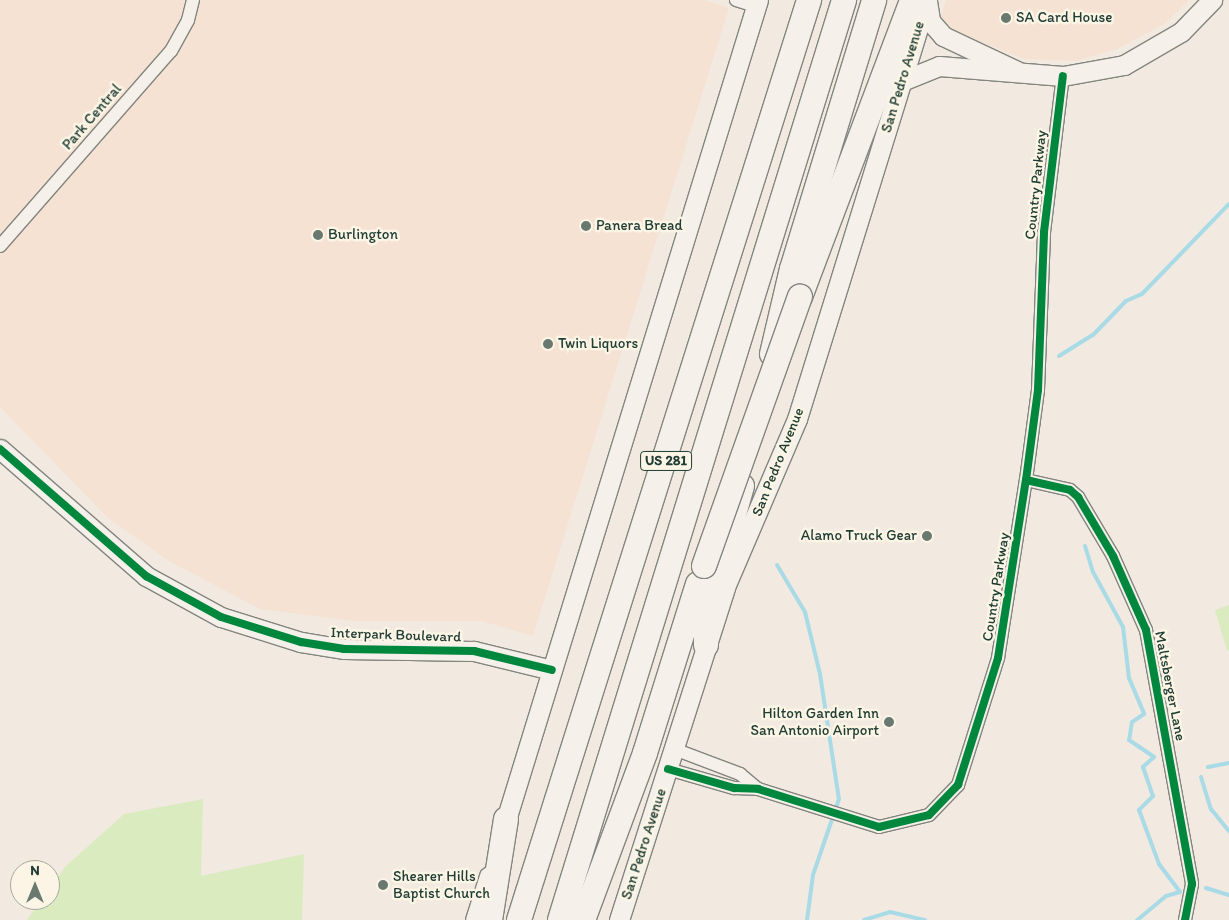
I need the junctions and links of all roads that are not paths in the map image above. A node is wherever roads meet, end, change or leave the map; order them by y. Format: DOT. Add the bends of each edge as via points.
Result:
graph roads {
  1 [pos="193,0"];
  2 [pos="736,0"];
  3 [pos="809,0"];
  4 [pos="844,0"];
  5 [pos="874,0"];
  6 [pos="912,0"];
  7 [pos="927,0"];
  8 [pos="1212,0"];
  9 [pos="757,3"];
  10 [pos="1018,71"];
  11 [pos="1063,76"];
  12 [pos="902,81"];
  13 [pos="0,246"];
  14 [pos="0,450"];
  15 [pos="1026,480"];
  16 [pos="706,645"];
  17 [pos="552,670"];
  18 [pos="674,749"];
  19 [pos="668,770"];
  20 [pos="758,789"];
  21 [pos="506,819"];
  22 [pos="475,920"];
  23 [pos="490,920"];
  24 [pos="519,920"];
  25 [pos="560,920"];
  26 [pos="583,920"];
  27 [pos="619,920"];
  28 [pos="1185,920"];
  1 -- 13 [label="street, Park Central" via="188,20 170,51"];
  2 -- 9 [label="street"];
  3 -- 24 [label="highway, US 281"];
  4 -- 25 [label="highway, US 281"];
  5 -- 16 [label="highway" via="787,284 738,505 706,614"];
  6 -- 26 [label="highway, bridge" via="800,297 704,566 648,745"];
  7 -- 10 [label="main road" via="929,20 943,36"];
  7 -- 12 [label="main road, San Pedro Avenue"];
  8 -- 11 [label="main road" via="1181,32 1143,56 1108,69"];
  9 -- 17 [label="main road"];
  10 -- 11 [label="main road"];
  10 -- 12 [label="main road" via="992,73 939,66"];
  11 -- 15 [label="street, Country Parkway" via="1044,232 1038,390"];
  12 -- 16 [label="main road, San Pedro Avenue" via="797,418 725,588"];
  14 -- 17 [label="main road, Interpark Boulevard" via="146,576 221,618 301,642 344,649 474,651"];
  15 -- 20 [label="street, Country Parkway" via="998,658 958,785 929,815 879,828"];
  15 -- 28 [label="street, Maltsberger Lane" via="1070,490 1078,497 1112,556 1146,630 1192,884"];
  16 -- 18 [label="main road, San Pedro Avenue"];
  17 -- 21 [label="main road"];
  18 -- 19 [label="main road, San Pedro Avenue"];
  18 -- 20 [label="street, Country Parkway" via="740,774"];
  19 -- 20 [label="street, Country Parkway" via="734,788"];
  19 -- 27 [label="main road, San Pedro Avenue"];
  21 -- 22 [label="main road"];
  21 -- 23 [label="highway"];
}
